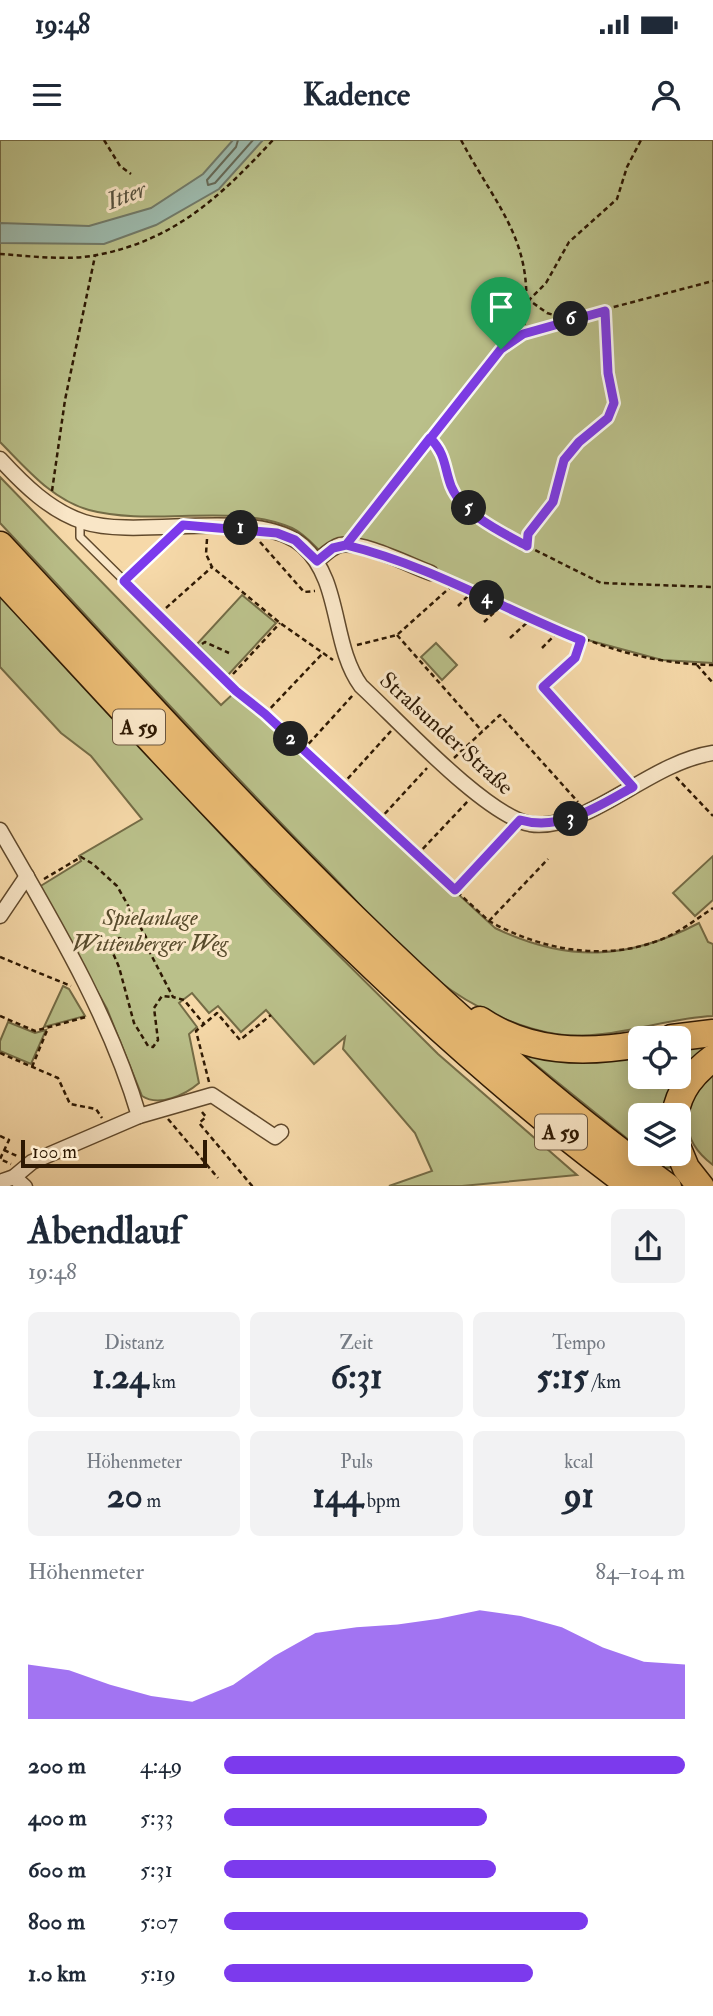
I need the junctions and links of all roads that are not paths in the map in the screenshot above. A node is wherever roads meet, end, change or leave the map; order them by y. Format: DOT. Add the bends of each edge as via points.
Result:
graph roads {
  1 [pos="0,459"];
  2 [pos="80,520"];
  3 [pos="0,545"];
  4 [pos="317,561"];
  5 [pos="431,573"];
  6 [pos="0,577"];
  7 [pos="236,691"];
  8 [pos="713,753"];
  9 [pos="0,830"];
  10 [pos="29,881"];
  11 [pos="0,916"];
  12 [pos="378,943"];
  13 [pos="713,1033"];
  14 [pos="691,1036"];
  15 [pos="628,1045"];
  16 [pos="713,1058"];
  17 [pos="677,1103"];
  18 [pos="139,1116"];
  19 [pos="281,1132"];
  20 [pos="599,1173"];
  21 [pos="684,1173"];
  22 [pos="636,1176"];
  23 [pos="16,1179"];
  1 -- 2 [label="street" via="49,504"];
  2 -- 4 [label="street" via="100,526 249,529 288,537"];
  2 -- 7 [label="lane" via="80,537"];
  3 -- 12 [label="highway, A 59"];
  4 -- 5 [label="street" via="333,548 346,545"];
  4 -- 8 [label="street, Stralsunder Straße" via="345,653 361,686 503,814 547,824 587,812 669,769"];
  6 -- 20 [label="highway, A 59" via="324,920"];
  9 -- 10 [label="street"];
  10 -- 11 [label="street"];
  10 -- 18 [label="street" via="123,1062"];
  12 -- 15 [label="highway" via="401,947 438,984 504,1036 533,1046 575,1051"];
  12 -- 22 [label="highway, A 59"];
  13 -- 14 [label="highway"];
  16 -- 17 [label="highway" via="691,1077"];
  18 -- 19 [label="street" via="212,1095 275,1137"];
  18 -- 23 [label="street" via="32,1162"];
  20 -- 22 [label="highway, A 59"];
  21 -- 22 [label="highway, A 59"];
}
